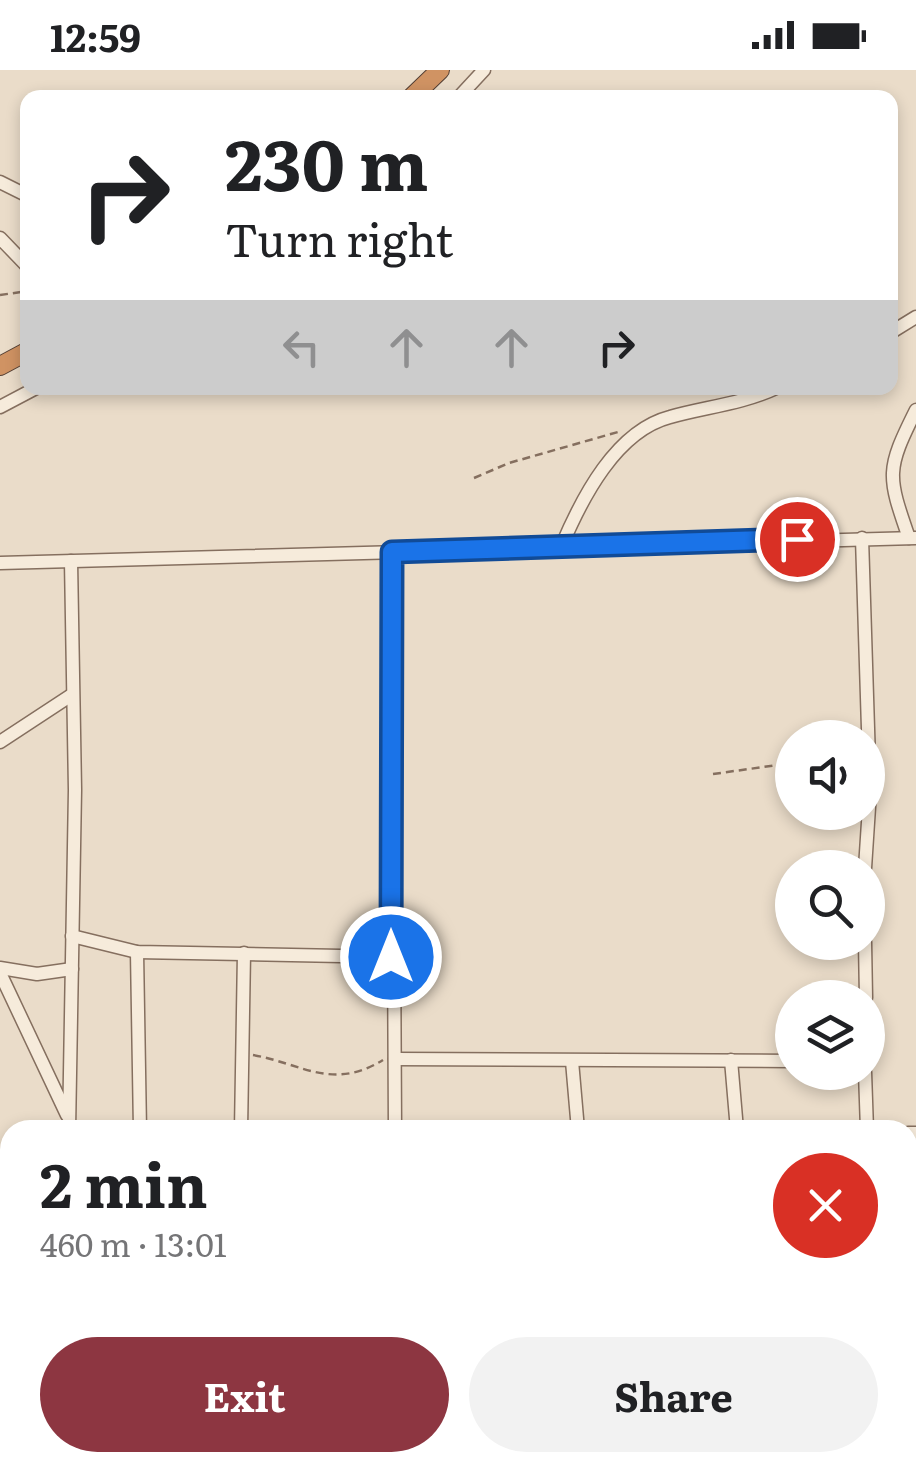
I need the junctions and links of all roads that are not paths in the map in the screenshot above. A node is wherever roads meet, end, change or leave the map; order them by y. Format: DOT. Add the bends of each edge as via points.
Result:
graph roads {
  1 [pos="440,70"];
  2 [pos="484,70"];
  3 [pos="419,90"];
  4 [pos="465,90"];
  5 [pos="0,238"];
  6 [pos="20,259"];
  7 [pos="23,395"];
  8 [pos="750,395"];
  9 [pos="0,407"];
  10 [pos="916,410"];
  11 [pos="862,538"];
  12 [pos="913,538"];
  13 [pos="562,545"];
  14 [pos="392,552"];
  15 [pos="70,562"];
  16 [pos="0,563"];
  17 [pos="70,696"];
  18 [pos="0,742"];
  19 [pos="866,850"];
  20 [pos="72,936"];
  21 [pos="137,952"];
  22 [pos="244,953"];
  23 [pos="391,957"];
  24 [pos="72,969"];
  25 [pos="0,970"];
  26 [pos="395,1056"];
  27 [pos="731,1060"];
  28 [pos="572,1061"];
  29 [pos="775,1061"];
  30 [pos="866,1090"];
  31 [pos="67,1120"];
  32 [pos="69,1120"];
  33 [pos="140,1120"];
  34 [pos="241,1120"];
  35 [pos="394,1120"];
  36 [pos="577,1120"];
  37 [pos="736,1120"];
  38 [pos="867,1120"];
  1 -- 3 [label="highway"];
  2 -- 4 [label="street"];
  5 -- 6 [label="street"];
  7 -- 9 [label="street"];
  8 -- 13 [label="street" via="639,431 588,493"];
  10 -- 12 [label="street" via="890,476"];
  11 -- 12 [label="street"];
  11 -- 13 [label="street"];
  11 -- 19 [label="street"];
  13 -- 14 [label="street"];
  14 -- 15 [label="street"];
  14 -- 23 [label="street"];
  15 -- 16 [label="street"];
  15 -- 17 [label="street"];
  17 -- 18 [label="street"];
  17 -- 20 [label="street"];
  20 -- 21 [label="street"];
  20 -- 24 [label="street"];
  21 -- 22 [label="street"];
  21 -- 33 [label="street"];
  22 -- 23 [label="street"];
  22 -- 34 [label="street"];
  23 -- 26 [label="street"];
  24 -- 25 [label="street"];
  24 -- 32 [label="street"];
  25 -- 31 [label="street"];
  26 -- 28 [label="street"];
  26 -- 35 [label="street"];
  27 -- 28 [label="street"];
  27 -- 29 [label="street"];
  27 -- 37 [label="street"];
  28 -- 36 [label="street"];
  30 -- 38 [label="street"];
}
